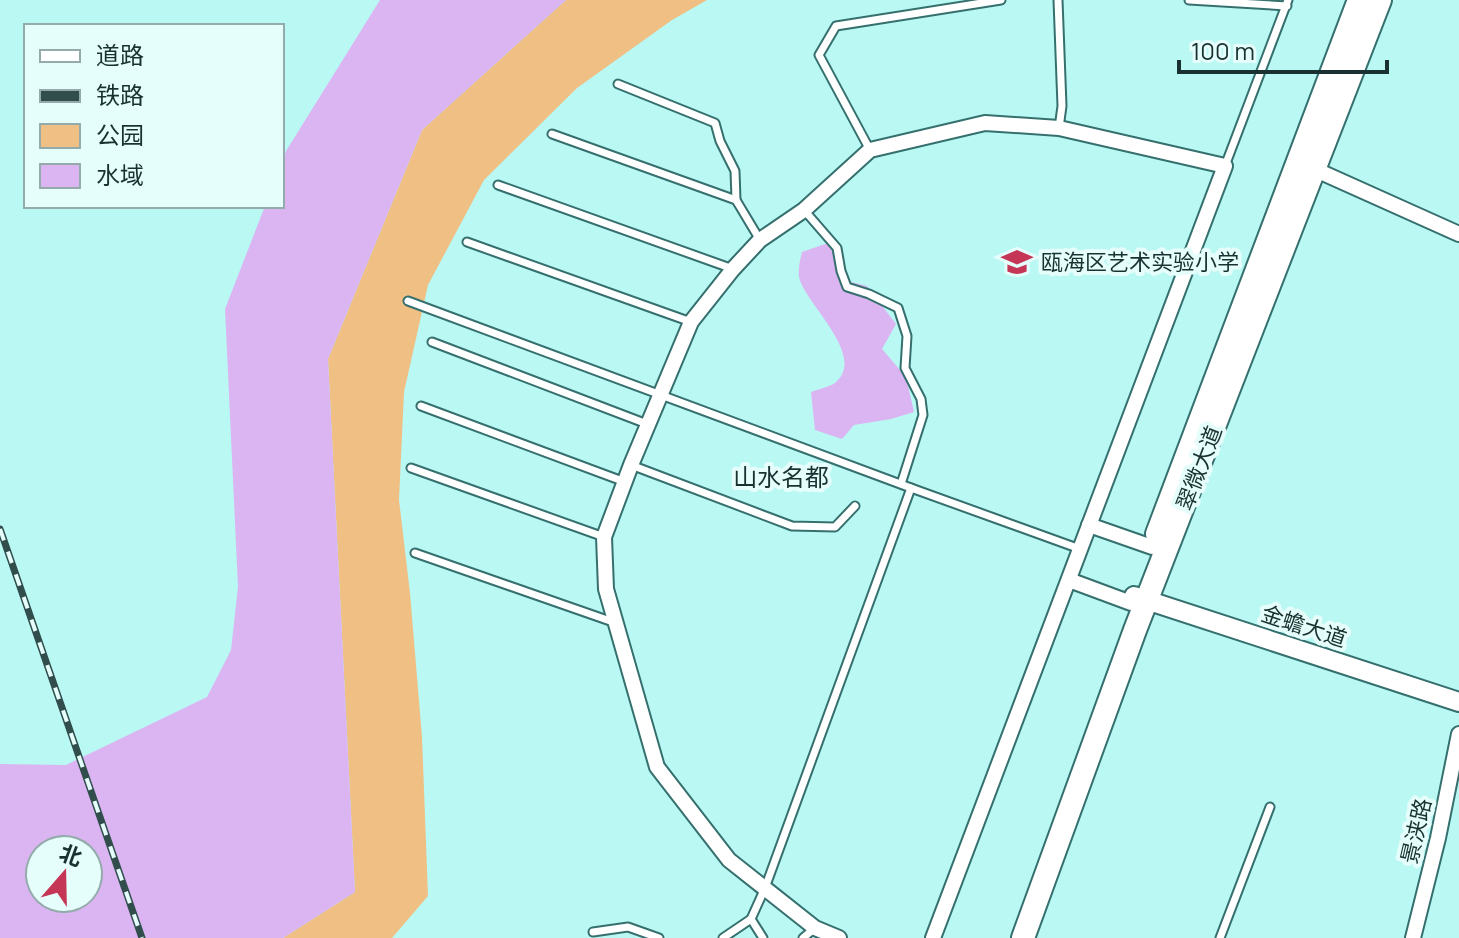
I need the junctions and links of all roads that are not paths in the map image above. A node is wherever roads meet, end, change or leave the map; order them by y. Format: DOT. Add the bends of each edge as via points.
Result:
graph roads {
  1 [pos="1001,0"];
  2 [pos="1058,0"];
  3 [pos="1189,0"];
  4 [pos="1359,0"];
  5 [pos="1380,0"];
  6 [pos="1287,3"];
  7 [pos="618,84"];
  8 [pos="1059,128"];
  9 [pos="552,134"];
  10 [pos="870,150"];
  11 [pos="1225,166"];
  12 [pos="1314,169"];
  13 [pos="498,185"];
  14 [pos="736,200"];
  15 [pos="804,210"];
  16 [pos="1459,234"];
  17 [pos="760,240"];
  18 [pos="467,242"];
  19 [pos="733,269"];
  20 [pos="408,301"];
  21 [pos="691,322"];
  22 [pos="432,342"];
  23 [pos="660,394"];
  24 [pos="421,406"];
  25 [pos="648,424"];
  26 [pos="631,465"];
  27 [pos="411,468"];
  28 [pos="625,482"];
  29 [pos="901,484"];
  30 [pos="911,488"];
  31 [pos="855,506"];
  32 [pos="1089,525"];
  33 [pos="604,537"];
  34 [pos="1152,547"];
  35 [pos="1080,549"];
  36 [pos="415,553"];
  37 [pos="1069,580"];
  38 [pos="1137,599"];
  39 [pos="616,623"];
  40 [pos="1459,702"];
  41 [pos="1459,734"];
  42 [pos="1270,807"];
  43 [pos="765,888"];
  44 [pos="751,919"];
  45 [pos="815,928"];
  46 [pos="593,932"];
  47 [pos="659,938"];
  48 [pos="723,938"];
  49 [pos="763,938"];
  50 [pos="803,938"];
  51 [pos="839,938"];
  52 [pos="933,938"];
  53 [pos="1006,938"];
  54 [pos="1023,938"];
  55 [pos="1220,938"];
  56 [pos="1413,938"];
  1 -- 10 [label="lane" via="836,26 819,55"];
  2 -- 8 [label="lane"];
  3 -- 6 [label="lane"];
  4 -- 34 [label="main road, 翠微大道"];
  5 -- 12 [label="main road, 翠微大道"];
  6 -- 11 [label="lane"];
  7 -- 14 [label="lane" via="715,123 735,171"];
  8 -- 10 [label="street" via="985,123"];
  8 -- 11 [label="street"];
  9 -- 14 [label="lane"];
  10 -- 15 [label="street"];
  11 -- 32 [label="street"];
  12 -- 16 [label="street"];
  12 -- 38 [label="main road, 翠微大道"];
  13 -- 19 [label="lane"];
  14 -- 17 [label="lane"];
  15 -- 17 [label="street"];
  15 -- 29 [label="lane" via="837,248 847,287 898,308 907,336 905,368 923,415"];
  17 -- 19 [label="street"];
  18 -- 21 [label="lane"];
  19 -- 21 [label="street"];
  20 -- 23 [label="lane"];
  21 -- 23 [label="street"];
  22 -- 25 [label="lane"];
  23 -- 25 [label="street"];
  23 -- 29 [label="lane"];
  24 -- 28 [label="lane"];
  25 -- 26 [label="street"];
  26 -- 28 [label="street"];
  26 -- 31 [label="lane" via="792,526 835,527"];
  27 -- 33 [label="lane"];
  28 -- 33 [label="street"];
  29 -- 30 [label="lane"];
  30 -- 35 [label="lane"];
  30 -- 43 [label="lane"];
  32 -- 34 [label="street"];
  32 -- 35 [label="street"];
  33 -- 39 [label="street" via="606,589"];
  34 -- 38 [label="main road, 翠微大道"];
  35 -- 37 [label="street"];
  36 -- 39 [label="lane"];
  37 -- 38 [label="street"];
  37 -- 52 [label="street"];
  38 -- 40 [label="street, 金蟾大道"];
  38 -- 53 [label="main road, 翠微大道"];
  38 -- 54 [label="main road, 翠微大道"];
  39 -- 43 [label="street" via="657,767 729,860"];
  41 -- 56 [label="street, 景浃路"];
  42 -- 55 [label="lane"];
  43 -- 44 [label="lane"];
  43 -- 45 [label="street"];
  44 -- 48 [label="lane"];
  44 -- 49 [label="lane"];
  45 -- 50 [label="lane"];
  45 -- 51 [label="street"];
  46 -- 47 [label="lane" via="628,927"];
}
